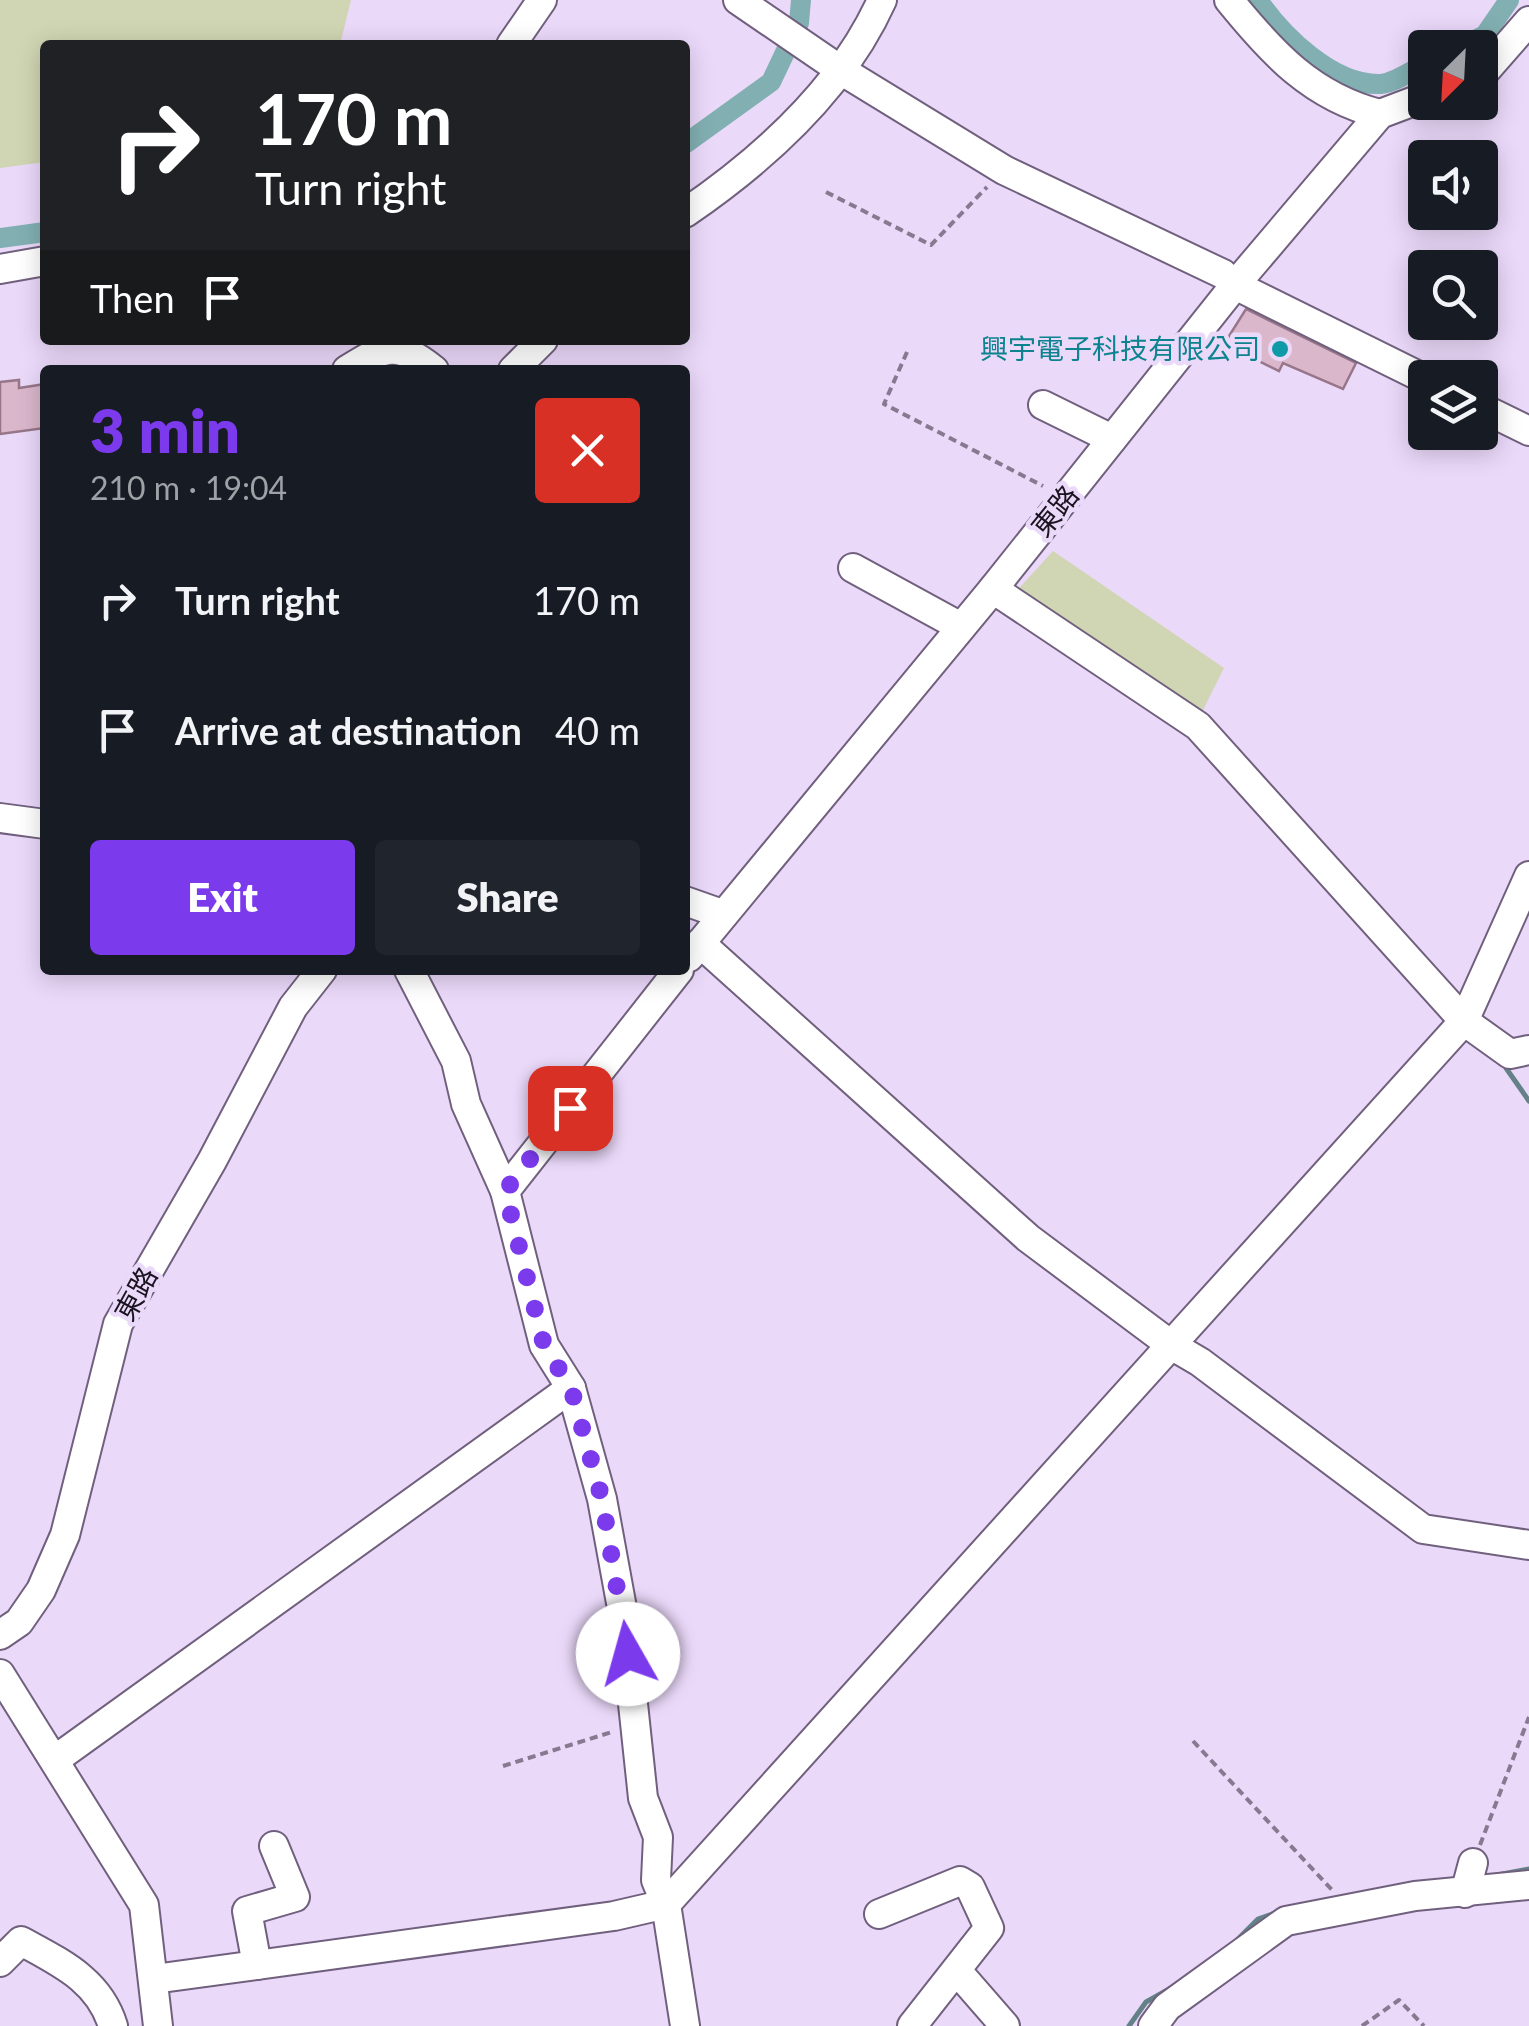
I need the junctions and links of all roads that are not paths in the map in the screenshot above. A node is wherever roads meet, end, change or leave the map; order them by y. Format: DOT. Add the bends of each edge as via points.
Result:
graph roads {
  1 [pos="542,0"];
  2 [pos="738,0"];
  3 [pos="882,0"];
  4 [pos="1230,0"];
  5 [pos="1529,21"];
  6 [pos="515,40"];
  7 [pos="1498,56"];
  8 [pos="838,70"];
  9 [pos="1408,103"];
  10 [pos="1380,114"];
  11 [pos="690,209"];
  12 [pos="40,262"];
  13 [pos="0,269"];
  14 [pos="1236,284"];
  15 [pos="380,345"];
  16 [pos="385,345"];
  17 [pos="538,345"];
  18 [pos="353,365"];
  19 [pos="428,365"];
  20 [pos="519,365"];
  21 [pos="1408,370"];
  22 [pos="1043,405"];
  23 [pos="1498,415"];
  24 [pos="1529,431"];
  25 [pos="1112,439"];
  26 [pos="853,568"];
  27 [pos="993,589"];
  28 [pos="961,628"];
  29 [pos="0,818"];
  30 [pos="40,823"];
  31 [pos="1529,876"];
  32 [pos="690,903"];
  33 [pos="722,914"];
  34 [pos="693,953"];
  35 [pos="318,975"];
  36 [pos="412,975"];
  37 [pos="675,975"];
  38 [pos="1464,1020"];
  39 [pos="1529,1050"];
  40 [pos="505,1191"];
  41 [pos="1171,1345"];
  42 [pos="571,1388"];
  43 [pos="1529,1545"];
  44 [pos="0,1635"];
  45 [pos="0,1674"];
  46 [pos="56,1759"];
  47 [pos="274,1846"];
  48 [pos="1474,1863"];
  49 [pos="1529,1885"];
  50 [pos="1464,1893"];
  51 [pos="666,1904"];
  52 [pos="878,1914"];
  53 [pos="0,1962"];
  54 [pos="257,1965"];
  55 [pos="958,1972"];
  56 [pos="154,1980"];
  57 [pos="113,2026"];
  58 [pos="158,2026"];
  59 [pos="685,2026"];
  60 [pos="912,2026"];
  61 [pos="1005,2026"];
  62 [pos="1153,2026"];
  1 -- 6 [label="street"];
  2 -- 8 [label="street"];
  3 -- 8 [label="street"];
  4 -- 10 [label="street" via="1272,54 1310,84"];
  5 -- 7 [label="street"];
  8 -- 11 [label="street" via="745,172"];
  8 -- 14 [label="street" via="1004,170"];
  9 -- 10 [label="street, 東路"];
  10 -- 14 [label="street, 東路"];
  12 -- 13 [label="street"];
  14 -- 21 [label="street"];
  14 -- 25 [label="street, 東路"];
  15 -- 18 [label="street"];
  16 -- 19 [label="street" via="410,351"];
  17 -- 20 [label="street"];
  22 -- 25 [label="street"];
  23 -- 24 [label="street"];
  25 -- 27 [label="street, 東路"];
  26 -- 28 [label="street"];
  27 -- 28 [label="street, 東路"];
  27 -- 38 [label="street" via="1198,726"];
  28 -- 33 [label="street, 東路"];
  29 -- 30 [label="street"];
  31 -- 38 [label="street"];
  32 -- 33 [label="street"];
  33 -- 34 [label="street, 東路"];
  34 -- 41 [label="street" via="1028,1238"];
  35 -- 44 [label="street, 東路" via="293,1007 118,1324 65,1535 40,1590 19,1622"];
  36 -- 40 [label="street" via="456,1060 466,1104"];
  37 -- 40 [label="street"];
  38 -- 39 [label="street" via="1510,1054"];
  38 -- 41 [label="street"];
  40 -- 42 [label="street" via="544,1345"];
  41 -- 43 [label="street" via="1424,1530"];
  41 -- 51 [label="street"];
  42 -- 46 [label="street"];
  42 -- 51 [label="street" via="602,1499 624,1619 644,1798 658,1837 656,1880"];
  45 -- 46 [label="street"];
  46 -- 56 [label="street" via="144,1905"];
  47 -- 54 [label="street" via="295,1897 247,1912"];
  48 -- 50 [label="street"];
  49 -- 50 [label="street"];
  50 -- 62 [label="street" via="1286,1921 1167,2007"];
  51 -- 54 [label="street"];
  51 -- 59 [label="street"];
  52 -- 55 [label="street" via="949,1884 970,1887 989,1928"];
  53 -- 57 [label="street" via="21,1941 76,1972 105,2000"];
  54 -- 56 [label="street"];
  55 -- 60 [label="street"];
  55 -- 61 [label="street"];
  56 -- 58 [label="street"];
}
